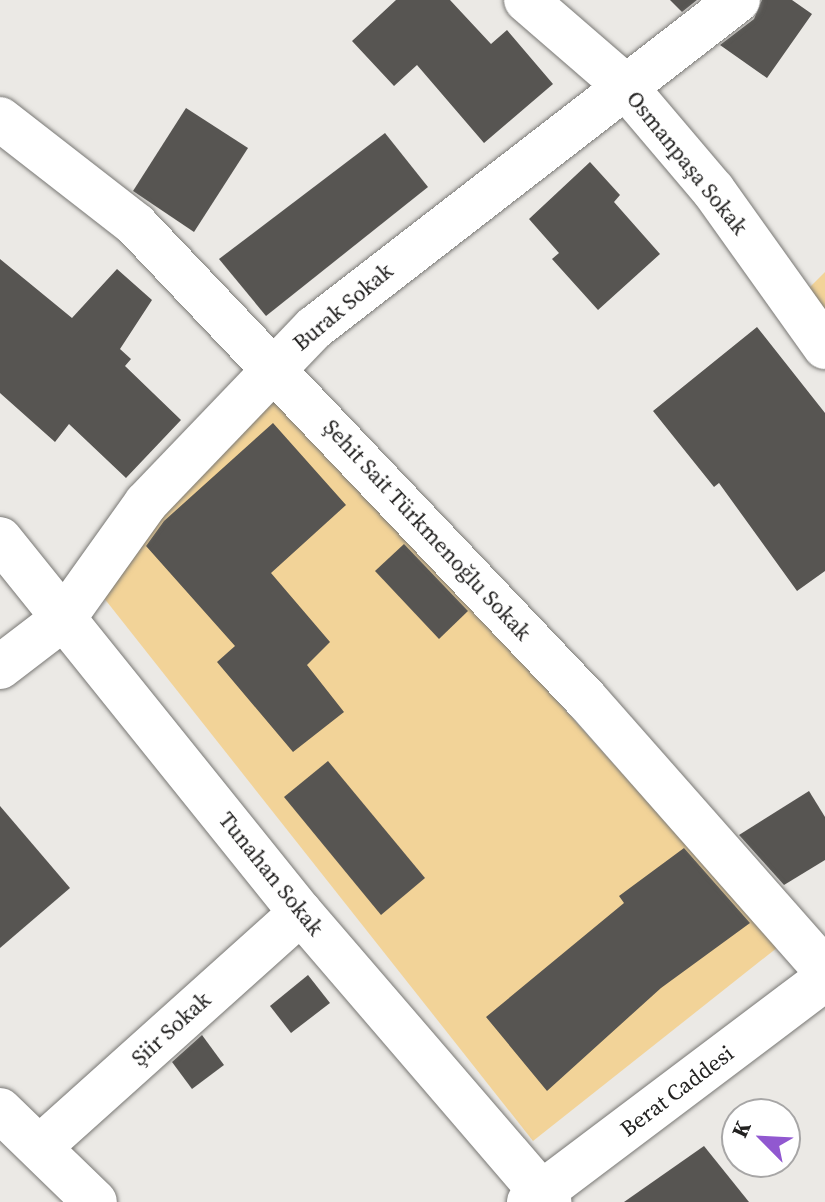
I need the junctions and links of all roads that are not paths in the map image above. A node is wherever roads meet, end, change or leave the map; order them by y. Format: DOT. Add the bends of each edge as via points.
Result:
graph roads {
  1 [pos="526,0"];
  2 [pos="738,0"];
  3 [pos="623,84"];
  4 [pos="0,119"];
  5 [pos="825,347"];
  6 [pos="273,368"];
  7 [pos="0,539"];
  8 [pos="64,618"];
  9 [pos="0,667"];
  10 [pos="301,913"];
  11 [pos="825,970"];
  12 [pos="825,979"];
  13 [pos="0,1110"];
  14 [pos="41,1146"];
  15 [pos="540,1199"];
  16 [pos="95,1202"];
  1 -- 3 [label="street, Osmanpaşa Sokak"];
  2 -- 3 [label="street, Burak Sokak"];
  3 -- 5 [label="street, Osmanpaşa Sokak" via="713,190"];
  3 -- 6 [label="street, Burak Sokak" via="314,328"];
  4 -- 6 [label="street, Şehit Sait Türkmenoğlu Sokak" via="136,225"];
  6 -- 8 [label="street, Burak Sokak" via="146,503"];
  6 -- 11 [label="street, Şehit Sait Türkmenoğlu Sokak" via="586,699"];
  7 -- 8 [label="street, Tunahan Sokak"];
  8 -- 9 [label="street, Burak Sokak"];
  8 -- 10 [label="street, Tunahan Sokak"];
  10 -- 14 [label="street, Şiir Sokak"];
  10 -- 15 [label="street, Tunahan Sokak"];
  12 -- 15 [label="street, Berat Caddesi"];
  13 -- 14 [label="street"];
  14 -- 16 [label="street"];
}
